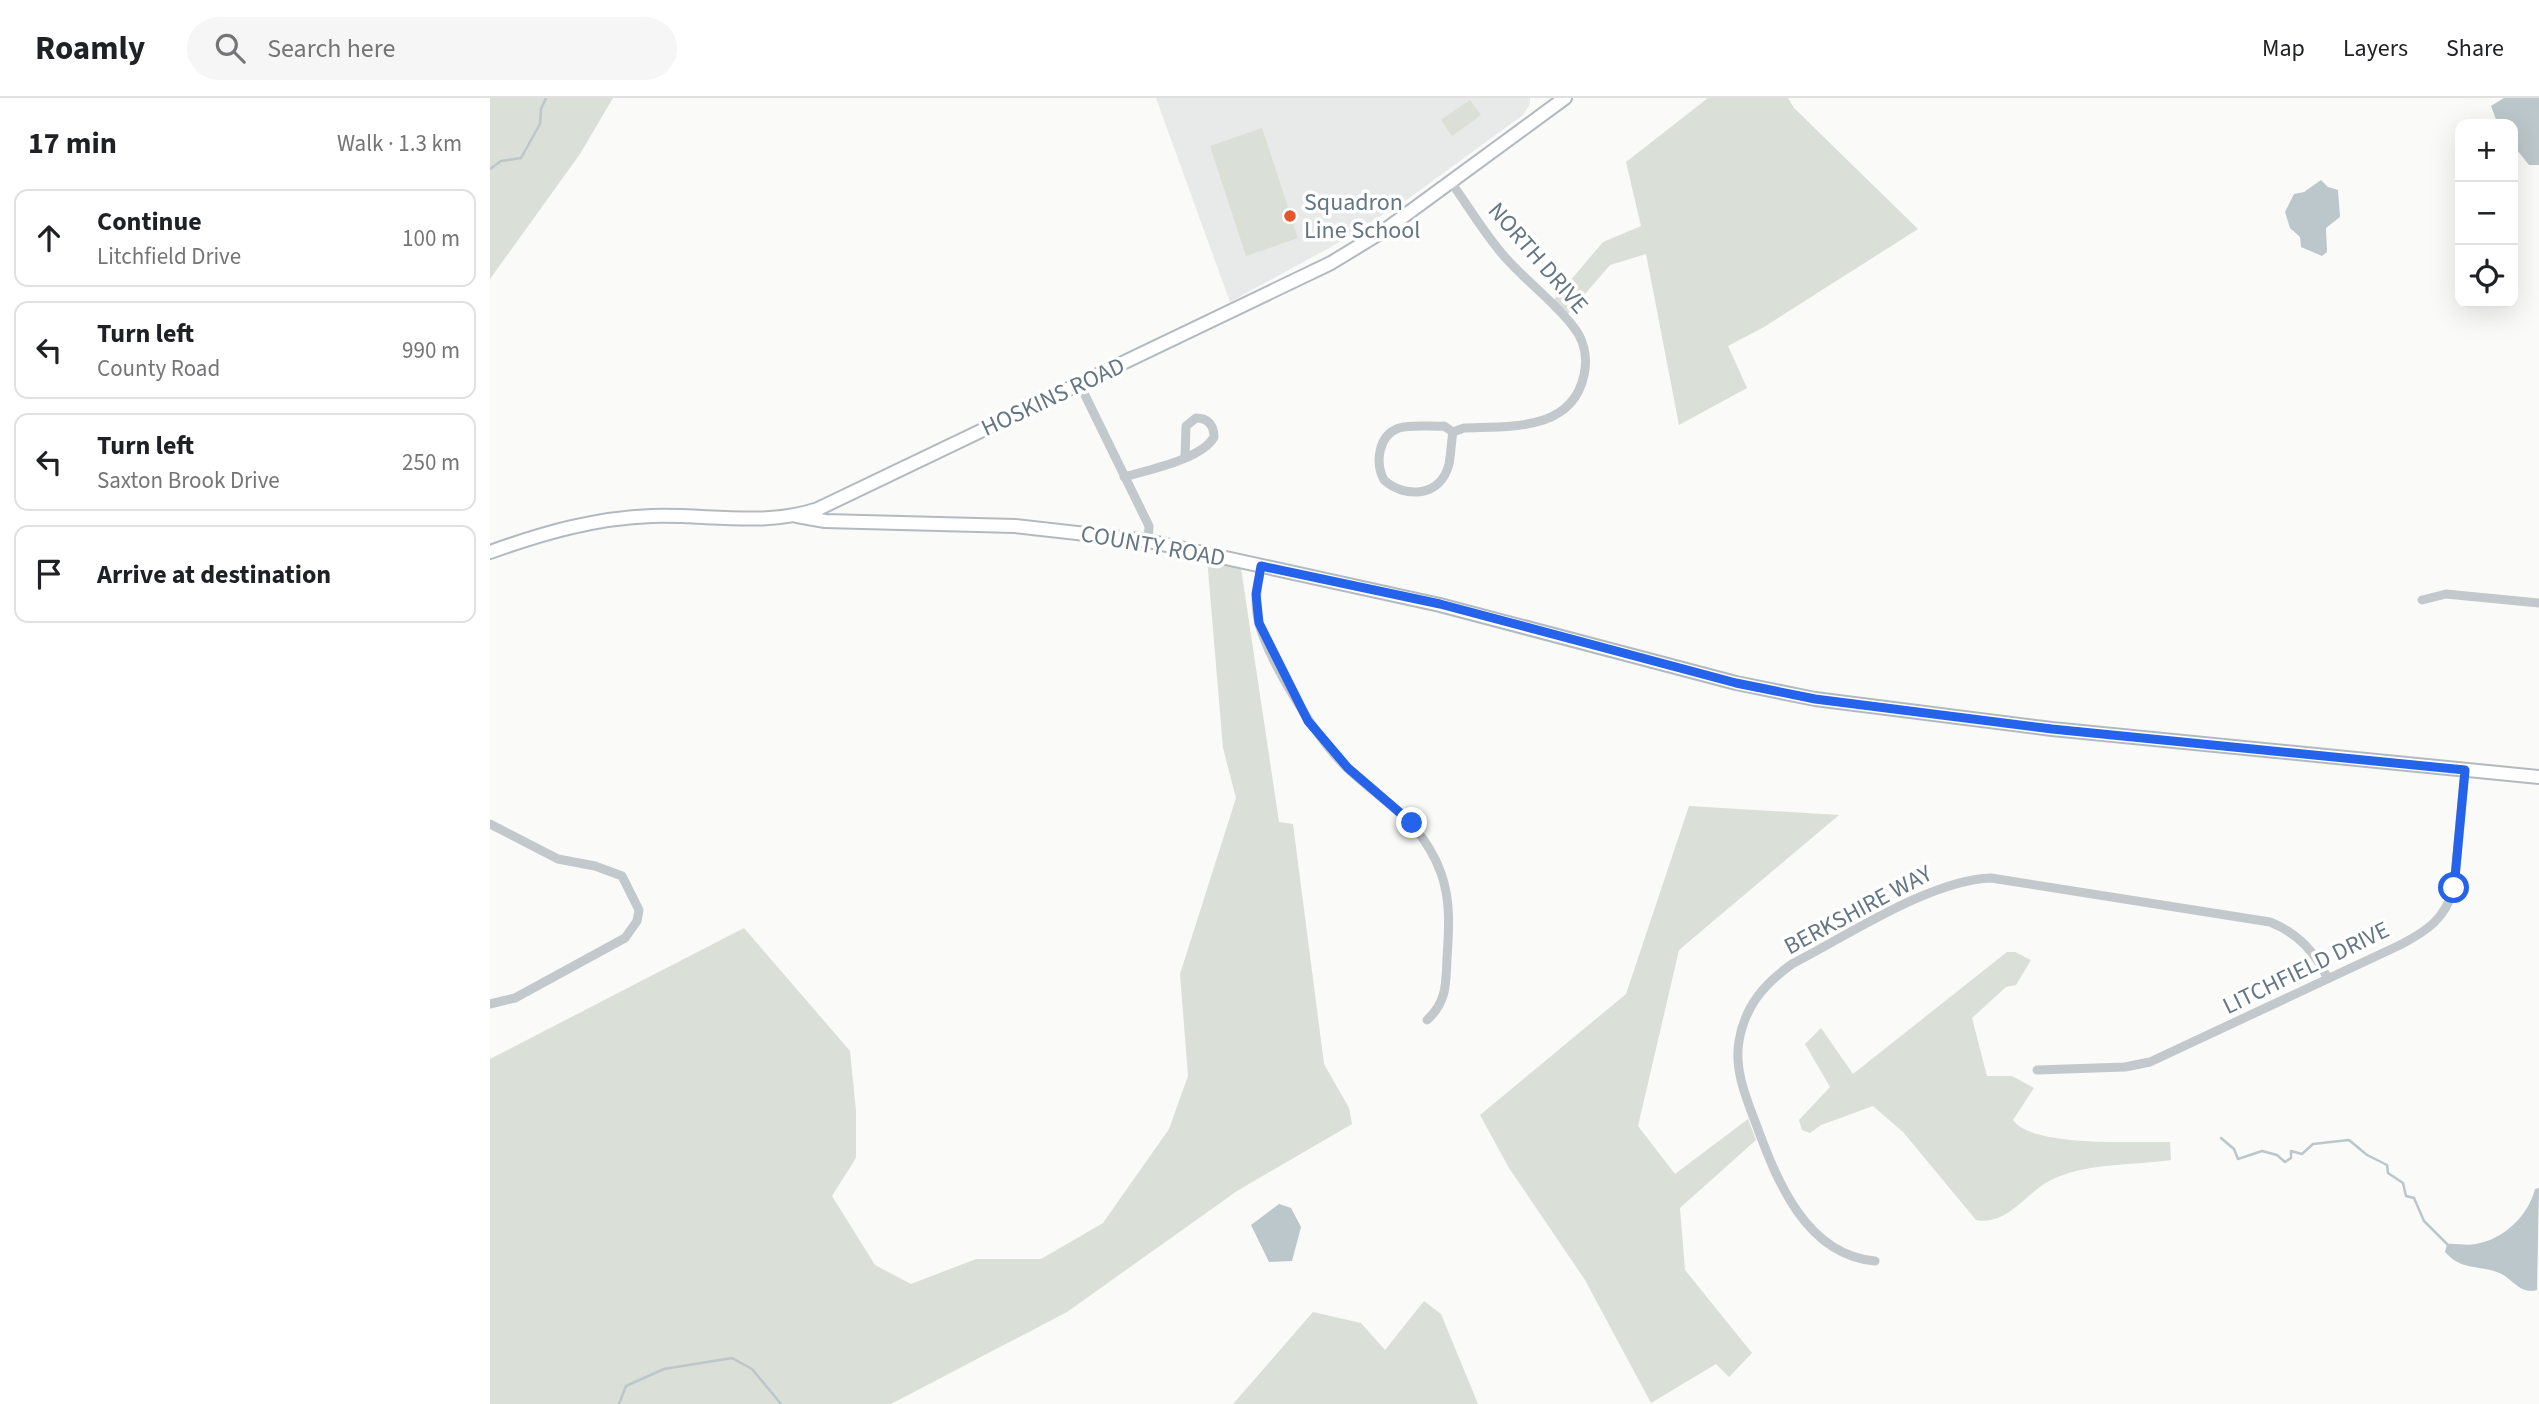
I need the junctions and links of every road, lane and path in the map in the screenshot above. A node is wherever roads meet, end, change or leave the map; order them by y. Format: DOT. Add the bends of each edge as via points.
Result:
graph roads {
  1 [pos="1565,98"];
  2 [pos="1549,102"];
  3 [pos="1451,182"];
  4 [pos="1080,385"];
  5 [pos="1453,432"];
  6 [pos="1185,457"];
  7 [pos="1124,477"];
  8 [pos="797,516"];
  9 [pos="1148,541"];
  10 [pos="490,552"];
  11 [pos="1261,566"];
  12 [pos="2422,600"];
  13 [pos="2539,603"];
  14 [pos="2465,770"];
  15 [pos="2539,777"];
  16 [pos="490,824"];
  17 [pos="2328,979"];
  18 [pos="490,1003"];
  19 [pos="1427,1020"];
  20 [pos="2037,1070"];
  21 [pos="1875,1261"];
  1 -- 2 [label="street, HOSKINS ROAD"];
  2 -- 3 [label="street, HOSKINS ROAD"];
  3 -- 4 [label="street, HOSKINS ROAD" via="1331,263"];
  3 -- 5 [label="street, NORTH DRIVE" via="1504,255 1572,325 1586,356 1577,393 1560,413 1531,426"];
  4 -- 7 [label="street"];
  4 -- 8 [label="street, HOSKINS ROAD"];
  5 -- 5 [label="street, NORTH DRIVE" via="1444,426 1398,429 1380,450 1379,470 1384,480 1406,494 1433,487 1449,465"];
  6 -- 6 [label="street" via="1213,440 1214,430 1208,421 1196,418 1186,426"];
  6 -- 7 [label="street"];
  7 -- 9 [label="street" via="1149,526"];
  8 -- 9 [label="street, COUNTY ROAD" via="825,521 1015,526"];
  8 -- 10 [label="street, HOSKINS ROAD" via="653,516 585,522"];
  9 -- 11 [label="street, COUNTY ROAD"];
  11 -- 14 [label="street, COUNTY ROAD" via="1440,604 1736,683 1815,699 2052,729"];
  11 -- 19 [label="street" via="1256,594 1259,623 1308,721 1348,768 1412,823 1441,873 1450,915 1445,992 1438,1010"];
  12 -- 13 [label="street" via="2446,594"];
  14 -- 15 [label="street, COUNTY ROAD"];
  14 -- 17 [label="street, LITCHFIELD DRIVE" via="2454,888 2440,919 2400,945"];
  16 -- 18 [label="street" via="558,859 622,876 639,910 637,921 616,946 515,998"];
  17 -- 20 [label="street, LITCHFIELD DRIVE" via="2150,1062 2125,1068"];
  17 -- 21 [label="street, BERKSHIRE WAY" via="2298,937 2270,922 1991,878 1933,890 1792,964 1752,1002 1739,1042 1739,1073 1767,1155 1795,1209 1828,1243 1852,1259"];
}
